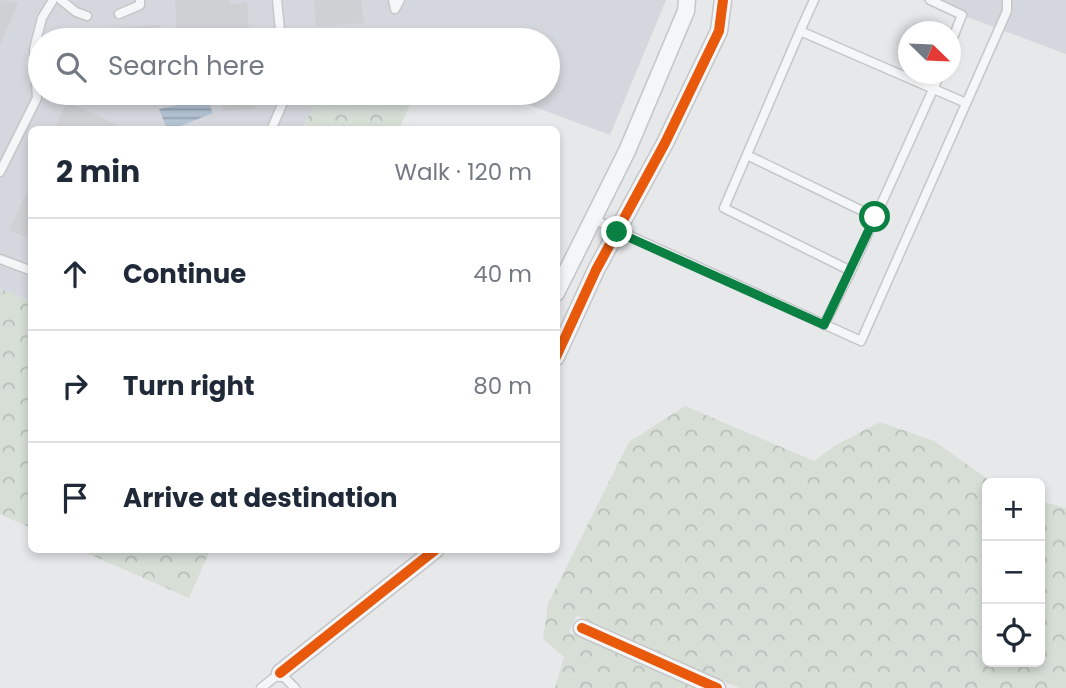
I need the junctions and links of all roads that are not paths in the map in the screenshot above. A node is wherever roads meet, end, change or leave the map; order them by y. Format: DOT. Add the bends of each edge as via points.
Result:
graph roads {
  1 [pos="53,0"];
  2 [pos="61,0"];
  3 [pos="140,0"];
  4 [pos="278,0"];
  5 [pos="393,0"];
  6 [pos="400,0"];
  7 [pos="687,0"];
  8 [pos="723,0"];
  9 [pos="814,0"];
  10 [pos="930,0"];
  11 [pos="1007,0"];
  12 [pos="119,15"];
  13 [pos="88,16"];
  14 [pos="960,21"];
  15 [pos="39,28"];
  16 [pos="280,28"];
  17 [pos="800,32"];
  18 [pos="936,84"];
  19 [pos="934,89"];
  20 [pos="966,103"];
  21 [pos="34,105"];
  22 [pos="282,105"];
  23 [pos="273,126"];
  24 [pos="747,155"];
  25 [pos="0,172"];
  26 [pos="875,217"];
  27 [pos="593,219"];
  28 [pos="617,232"];
  29 [pos="0,259"];
  30 [pos="28,270"];
  31 [pos="851,271"];
  32 [pos="560,285"];
  33 [pos="824,325"];
  34 [pos="560,348"];
  35 [pos="429,553"];
  36 [pos="582,628"];
  37 [pos="280,673"];
  38 [pos="261,688"];
  39 [pos="295,688"];
  40 [pos="717,688"];
  1 -- 15 [label="lane"];
  2 -- 13 [label="lane"];
  3 -- 12 [label="lane" via="140,5"];
  4 -- 16 [label="lane"];
  5 -- 6 [label="lane" via="395,9"];
  7 -- 27 [label="street" via="627,151"];
  8 -- 28 [label="street" via="719,31"];
  9 -- 17 [label="lane"];
  10 -- 14 [label="lane" via="962,15"];
  11 -- 20 [label="lane" via="1007,11"];
  17 -- 19 [label="lane"];
  17 -- 24 [label="lane"];
  18 -- 19 [label="lane"];
  19 -- 20 [label="lane"];
  19 -- 26 [label="lane"];
  20 -- 33 [label="lane" via="861,341"];
  21 -- 25 [label="lane"];
  22 -- 23 [label="lane"];
  24 -- 26 [label="lane"];
  24 -- 31 [label="lane" via="724,208"];
  26 -- 31 [label="lane"];
  27 -- 28 [label="lane"];
  27 -- 32 [label="street"];
  28 -- 33 [label="lane"];
  28 -- 34 [label="street"];
  29 -- 30 [label="lane"];
  31 -- 33 [label="lane"];
  35 -- 37 [label="street"];
  36 -- 40 [label="street"];
  37 -- 38 [label="lane"];
  37 -- 39 [label="lane"];
}
